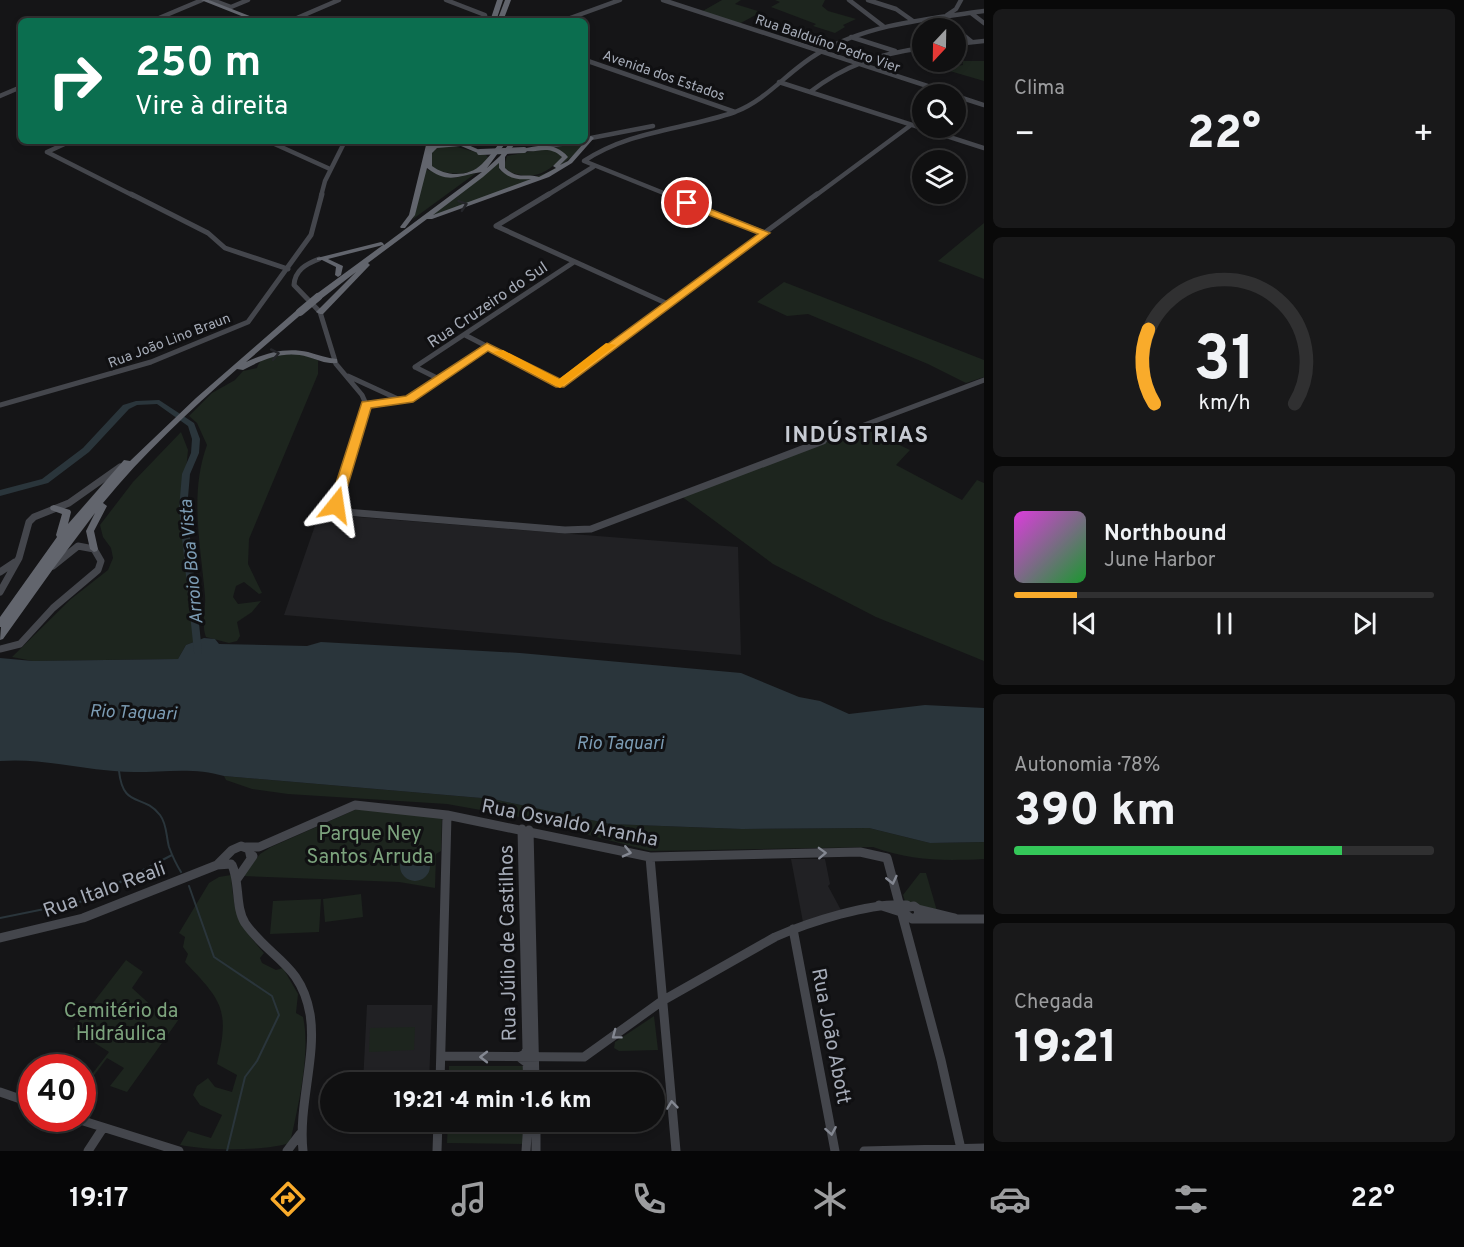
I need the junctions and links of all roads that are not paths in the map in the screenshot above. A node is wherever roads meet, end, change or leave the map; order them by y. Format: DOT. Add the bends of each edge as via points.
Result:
graph roads {
  1 [pos="203,0"];
  2 [pos="212,0"];
  3 [pos="248,0"];
  4 [pos="339,0"];
  5 [pos="446,0"];
  6 [pos="501,0"];
  7 [pos="508,0"];
  8 [pos="620,0"];
  9 [pos="663,0"];
  10 [pos="849,0"];
  11 [pos="868,0"];
  12 [pos="958,3"];
  13 [pos="231,8"];
  14 [pos="984,11"];
  15 [pos="968,14"];
  16 [pos="942,17"];
  17 [pos="159,18"];
  18 [pos="253,18"];
  19 [pos="297,18"];
  20 [pos="486,18"];
  21 [pos="495,18"];
  22 [pos="501,18"];
  23 [pos="570,18"];
  24 [pos="932,18"];
  25 [pos="912,20"];
  26 [pos="984,23"];
  27 [pos="881,25"];
  28 [pos="850,37"];
  29 [pos="966,37"];
  30 [pos="984,40"];
  31 [pos="972,42"];
  32 [pos="966,43"];
  33 [pos="912,50"];
  34 [pos="819,51"];
  35 [pos="898,52"];
  36 [pos="588,61"];
  37 [pos="852,63"];
  38 [pos="779,82"];
  39 [pos="919,84"];
  40 [pos="18,88"];
  41 [pos="810,92"];
  42 [pos="0,96"];
  43 [pos="966,99"];
  44 [pos="984,105"];
  45 [pos="734,112"];
  46 [pos="912,125"];
  47 [pos="647,130"];
  48 [pos="635,133"];
  49 [pos="953,138"];
  50 [pos="588,139"];
  51 [pos="64,144"];
  52 [pos="275,144"];
  53 [pos="343,144"];
  54 [pos="429,144"];
  55 [pos="450,144"];
  56 [pos="460,144"];
  57 [pos="502,144"];
  58 [pos="512,144"];
  59 [pos="547,144"];
  60 [pos="560,144"];
  61 [pos="583,144"];
  62 [pos="544,147"];
  63 [pos="984,148"];
  64 [pos="502,157"];
  65 [pos="484,167"];
  66 [pos="593,167"];
  67 [pos="330,169"];
  68 [pos="406,228"];
  69 [pos="765,233"];
  70 [pos="381,246"];
  71 [pos="319,259"];
  72 [pos="574,262"];
  73 [pos="288,269"];
  74 [pos="338,275"];
  75 [pos="315,296"];
  76 [pos="668,304"];
  77 [pos="298,311"];
  78 [pos="320,312"];
  79 [pos="465,335"];
  80 [pos="487,346"];
  81 [pos="335,363"];
  82 [pos="345,375"];
  83 [pos="223,378"];
  84 [pos="439,379"];
  85 [pos="984,380"];
  86 [pos="384,393"];
  87 [pos="195,398"];
  88 [pos="400,400"];
  89 [pos="382,402"];
  90 [pos="366,404"];
  91 [pos="0,405"];
  92 [pos="153,439"];
  93 [pos="124,464"];
  94 [pos="109,490"];
  95 [pos="54,508"];
  96 [pos="56,545"];
  97 [pos="94,549"];
  98 [pos="19,558"];
  99 [pos="0,572"];
  100 [pos="44,574"];
  101 [pos="2,580"];
  102 [pos="0,591"];
  103 [pos="0,624"];
  104 [pos="0,636"];
  105 [pos="0,649"];
  106 [pos="447,814"];
  107 [pos="525,829"];
  108 [pos="246,847"];
  109 [pos="259,847"];
  110 [pos="229,854"];
  111 [pos="650,857"];
  112 [pos="250,861"];
  113 [pos="218,865"];
  114 [pos="231,865"];
  115 [pos="237,880"];
  116 [pos="902,908"];
  117 [pos="918,909"];
  118 [pos="913,919"];
  119 [pos="963,920"];
  120 [pos="984,920"];
  121 [pos="793,929"];
  122 [pos="906,933"];
  123 [pos="0,938"];
  124 [pos="664,1003"];
  125 [pos="530,1011"];
  126 [pos="441,1056"];
  127 [pos="519,1057"];
  128 [pos="535,1058"];
  129 [pos="440,1072"];
  130 [pos="527,1072"];
  131 [pos="536,1072"];
  132 [pos="0,1092"];
  133 [pos="18,1098"];
  134 [pos="96,1126"];
  135 [pos="103,1128"];
  136 [pos="438,1132"];
  137 [pos="527,1132"];
  138 [pos="536,1132"];
  139 [pos="300,1134"];
  140 [pos="984,1148"];
  141 [pos="961,1149"];
  142 [pos="88,1151"];
  143 [pos="179,1151"];
  144 [pos="287,1151"];
  145 [pos="303,1151"];
  146 [pos="437,1151"];
  147 [pos="526,1151"];
  148 [pos="536,1151"];
  149 [pos="676,1151"];
  150 [pos="835,1151"];
  151 [pos="864,1151"];
  1 -- 13 [label="highway"];
  1 -- 17 [label="street"];
  2 -- 13 [label="street"];
  3 -- 13 [label="street"];
  4 -- 19 [label="street"];
  5 -- 20 [label="street"];
  6 -- 21 [label="highway"];
  7 -- 22 [label="highway"];
  8 -- 23 [label="street"];
  9 -- 34 [label="street, Rua Balduíno Pedro Vier"];
  10 -- 27 [label="street"];
  11 -- 25 [label="street" via="896,9"];
  12 -- 16 [label="street" via="953,12"];
  12 -- 24 [label="street" via="951,11"];
  13 -- 18 [label="highway"];
  14 -- 15 [label="street"];
  15 -- 16 [label="street"];
  15 -- 26 [label="street"];
  16 -- 24 [label="street"];
  25 -- 27 [label="street"];
  27 -- 28 [label="street"];
  28 -- 34 [label="street"];
  28 -- 35 [label="street"];
  29 -- 31 [label="street"];
  30 -- 31 [label="street"];
  31 -- 32 [label="street"];
  33 -- 35 [label="street"];
  34 -- 37 [label="street, Rua Balduíno Pedro Vier"];
  34 -- 38 [label="street"];
  34 -- 45 [label="street"];
  35 -- 37 [label="street"];
  36 -- 45 [label="street, Avenida dos Estados"];
  37 -- 39 [label="street, Rua Balduíno Pedro Vier"];
  37 -- 41 [label="street"];
  38 -- 41 [label="street"];
  38 -- 45 [label="street"];
  40 -- 42 [label="street"];
  41 -- 46 [label="street"];
  43 -- 44 [label="street, Rua Balduíno Pedro Vier"];
  45 -- 47 [label="street"];
  45 -- 47 [label="street"];
  46 -- 69 [label="street"];
  47 -- 48 [label="street"];
  47 -- 48 [label="street"];
  48 -- 50 [label="street"];
  48 -- 66 [label="street" via="610,143 585,160 585,164"];
  49 -- 63 [label="street"];
  51 -- 73 [label="street" via="47,152 208,233 225,248"];
  52 -- 67 [label="street"];
  53 -- 67 [label="street, Rua João Lino Braun"];
  54 -- 68 [label="highway"];
  55 -- 65 [label="highway" via="435,146 429,153 429,167 439,174 456,176"];
  56 -- 62 [label="highway, bridge" via="480,152 502,153"];
  57 -- 65 [label="highway"];
  58 -- 64 [label="highway"];
  59 -- 62 [label="highway"];
  60 -- 62 [label="street"];
  68 -- 61 [label="highway, one-way" via="542,179 570,162"];
  62 -- 64 [label="highway" via="559,150 565,157 556,166 532,177 508,175 502,168"];
  64 -- 68 [label="highway"];
  65 -- 68 [label="highway"];
  66 -- 69 [label="street"];
  66 -- 72 [label="street" via="496,226"];
  67 -- 73 [label="street, Rua João Lino Braun" via="311,235"];
  68 -- 70 [label="highway"];
  69 -- 76 [label="street"];
  70 -- 71 [label="highway"];
  70 -- 74 [label="highway"];
  70 -- 75 [label="highway"];
  70 -- 78 [label="highway"];
  71 -- 74 [label="highway" via="338,264"];
  71 -- 78 [label="street" via="305,264 293,281"];
  72 -- 76 [label="street"];
  72 -- 79 [label="street, Rua Cruzeiro do Sul"];
  73 -- 91 [label="street, Rua João Lino Braun" via="248,322 151,362"];
  74 -- 75 [label="highway"];
  75 -- 77 [label="highway, bridge"];
  76 -- 80 [label="street" via="560,384"];
  77 -- 83 [label="highway"];
  77 -- 87 [label="highway"];
  78 -- 81 [label="street"];
  79 -- 80 [label="street"];
  79 -- 84 [label="street, Rua Cruzeiro do Sul" via="415,368"];
  80 -- 84 [label="street"];
  81 -- 82 [label="street"];
  83 -- 81 [label="highway, one-way" via="279,352 304,353"];
  82 -- 86 [label="street"];
  82 -- 90 [label="street"];
  83 -- 87 [label="highway"];
  84 -- 88 [label="street" via="409,400"];
  85 -- 90 [label="street" via="608,524 579,530 342,511 335,504"];
  86 -- 88 [label="street"];
  86 -- 89 [label="street"];
  87 -- 92 [label="highway"];
  88 -- 89 [label="street"];
  89 -- 90 [label="street"];
  92 -- 93 [label="highway"];
  92 -- 94 [label="highway"];
  93 -- 95 [label="street" via="80,496"];
  93 -- 96 [label="highway"];
  94 -- 97 [label="highway" via="90,531"];
  94 -- 100 [label="highway"];
  95 -- 96 [label="highway" via="64,509 68,516"];
  95 -- 98 [label="street" via="29,522"];
  96 -- 103 [label="highway"];
  97 -- 100 [label="street" via="78,546"];
  97 -- 105 [label="street" via="101,561 98,570 53,608 20,644"];
  98 -- 99 [label="street"];
  98 -- 101 [label="street"];
  100 -- 104 [label="highway"];
  101 -- 102 [label="street"];
  106 -- 107 [label="street, Rua Osvaldo Aranha"];
  106 -- 109 [label="street, Rua Osvaldo Aranha" via="355,805"];
  106 -- 126 [label="street"];
  107 -- 111 [label="street, Rua Osvaldo Aranha, one-way"];
  107 -- 125 [label="street, Rua Júlio de Castilhos"];
  108 -- 109 [label="street"];
  108 -- 110 [label="street"];
  108 -- 112 [label="street" via="251,852"];
  109 -- 112 [label="street"];
  110 -- 113 [label="street, Rua Italo Reali"];
  110 -- 114 [label="street"];
  111 -- 116 [label="street, Rua Osvaldo Aranha, one-way" via="860,852 887,858"];
  111 -- 124 [label="street"];
  112 -- 114 [label="street" via="240,867"];
  112 -- 115 [label="street"];
  113 -- 114 [label="street, Rua Italo Reali"];
  113 -- 123 [label="street, Rua Italo Reali" via="83,918"];
  114 -- 115 [label="street"];
  115 -- 139 [label="street" via="244,921 296,974 309,1004 310,1054"];
  116 -- 117 [label="street"];
  116 -- 118 [label="street"];
  116 -- 121 [label="street" via="879,905"];
  116 -- 122 [label="street"];
  117 -- 118 [label="street" via="920,916"];
  117 -- 119 [label="street"];
  118 -- 119 [label="street"];
  118 -- 122 [label="street"];
  119 -- 120 [label="street"];
  121 -- 124 [label="street" via="759,945"];
  121 -- 150 [label="street, Rua João Abott, one-way"];
  122 -- 141 [label="street"];
  124 -- 128 [label="street, one-way" via="584,1057"];
  149 -- 124 [label="street, one-way"];
  125 -- 127 [label="street, Rua Júlio de Castilhos" via="527,1049"];
  125 -- 128 [label="street, Rua Júlio de Castilhos"];
  127 -- 126 [label="street, one-way"];
  126 -- 129 [label="street"];
  127 -- 128 [label="street"];
  127 -- 130 [label="street, Rua Júlio de Castilhos" via="527,1063"];
  128 -- 131 [label="street, Rua Júlio de Castilhos"];
  132 -- 133 [label="street"];
  134 -- 135 [label="street"];
  135 -- 142 [label="street"];
  135 -- 143 [label="street"];
  136 -- 146 [label="street"];
  137 -- 147 [label="street"];
  138 -- 148 [label="street"];
  139 -- 144 [label="street"];
  139 -- 145 [label="street"];
  140 -- 141 [label="street"];
  141 -- 151 [label="street"];
}
